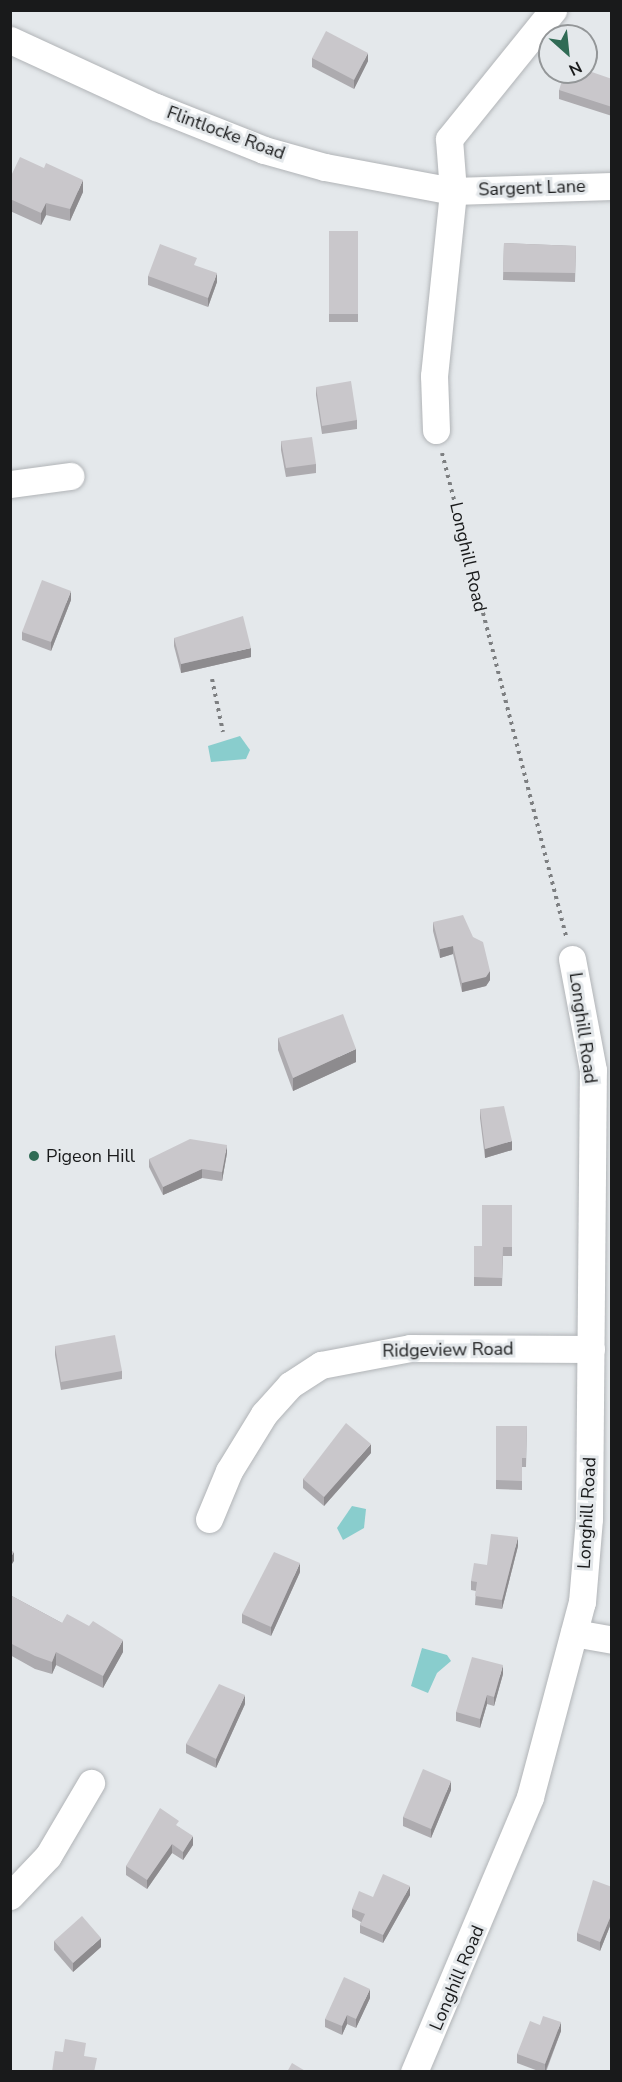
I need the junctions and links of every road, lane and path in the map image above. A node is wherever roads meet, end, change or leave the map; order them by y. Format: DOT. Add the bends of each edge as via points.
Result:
graph roads {
  1 [pos="553,10"];
  2 [pos="10,40"];
  3 [pos="612,186"];
  4 [pos="453,191"];
  5 [pos="435,430"];
  6 [pos="70,476"];
  7 [pos="10,484"];
  8 [pos="212,679"];
  9 [pos="223,732"];
  10 [pos="572,959"];
  11 [pos="591,1349"];
  12 [pos="209,1519"];
  13 [pos="574,1633"];
  14 [pos="612,1640"];
  15 [pos="91,1783"];
  16 [pos="10,1896"];
  17 [pos="414,2072"];
  1 -- 4 [label="street" via="449,139"];
  2 -- 4 [label="street, Flintlocke Road" via="264,150"];
  3 -- 4 [label="street, Sargent Lane"];
  4 -- 5 [label="street" via="434,376"];
  5 -- 10 [label="path, Longhill Road"];
  6 -- 7 [label="street"];
  8 -- 9 [label="path"];
  10 -- 11 [label="street, Longhill Road" via="593,1070"];
  11 -- 12 [label="street, Ridgeview Road" via="410,1348 321,1365 290,1385 264,1414 229,1471"];
  11 -- 13 [label="street, Longhill Road" via="589,1519"];
  13 -- 14 [label="street"];
  13 -- 17 [label="street, Longhill Road" via="530,1797"];
  15 -- 16 [label="street" via="48,1856"];
}
